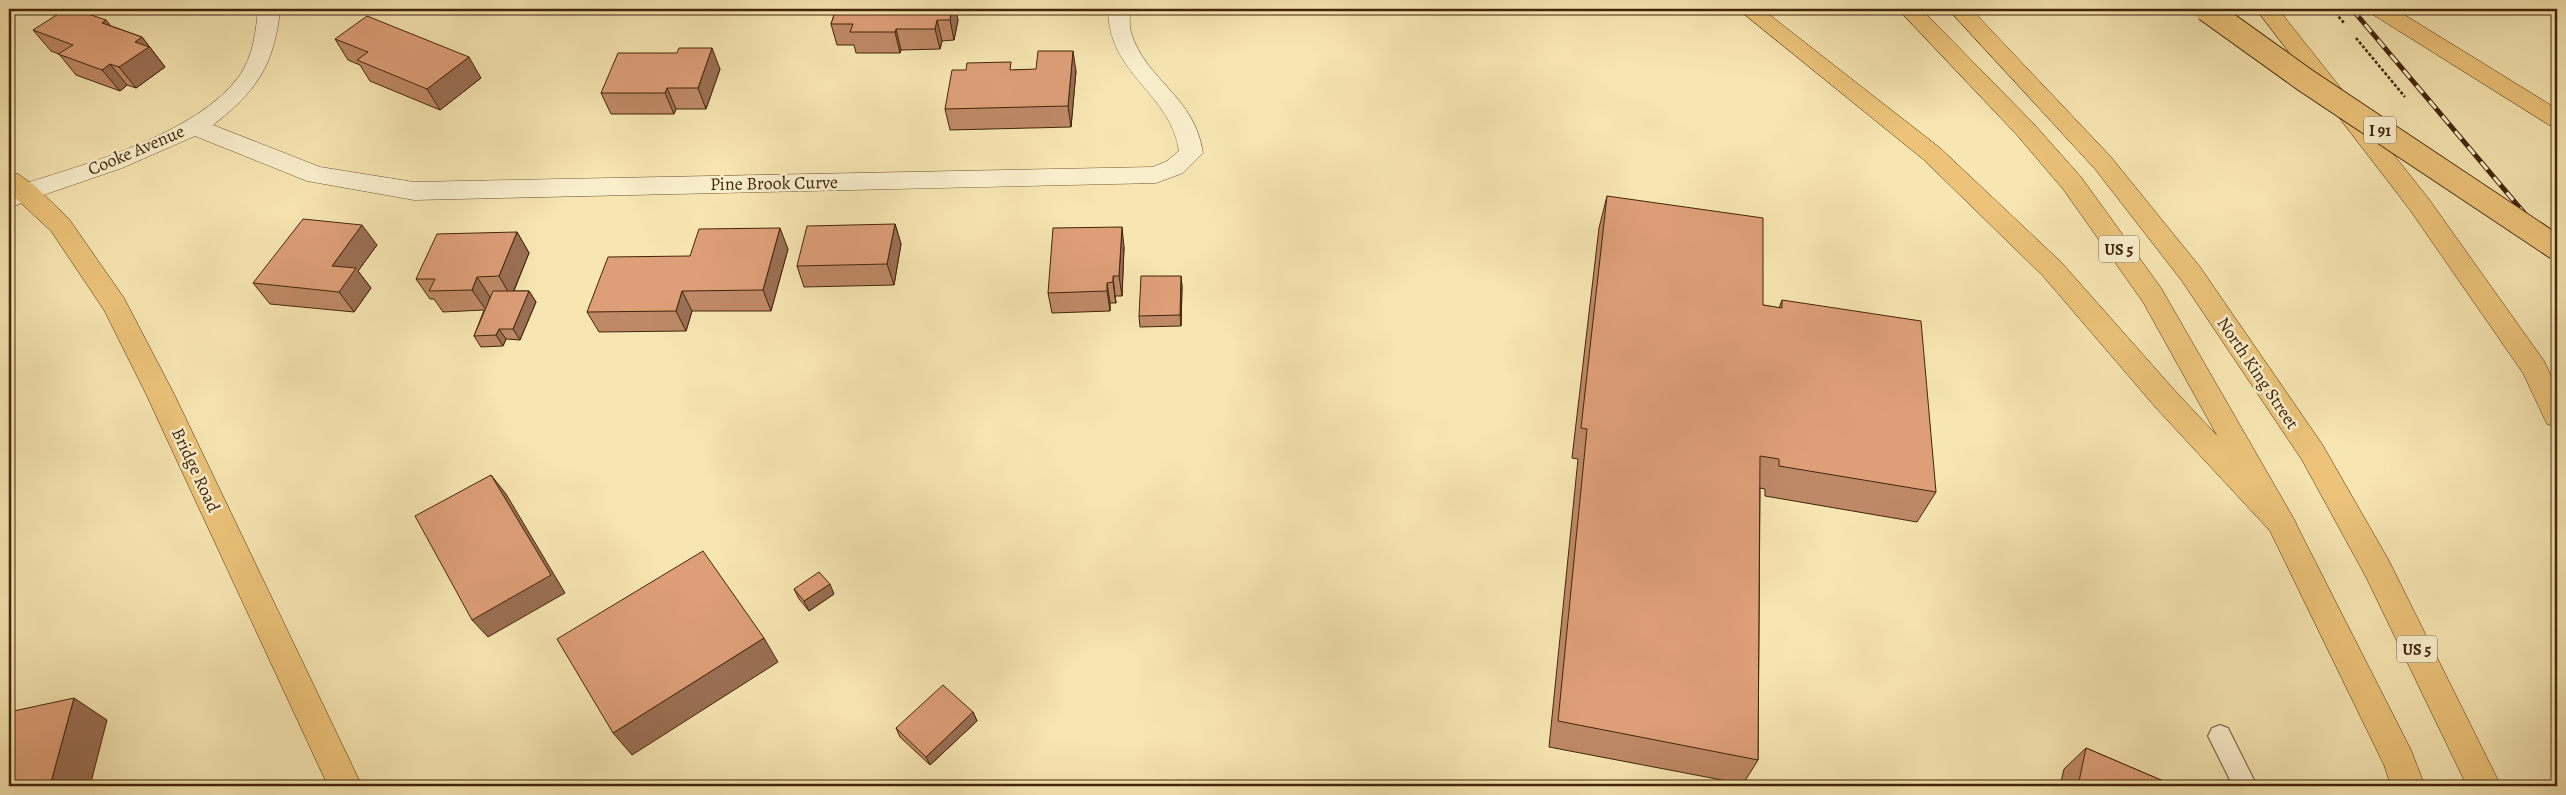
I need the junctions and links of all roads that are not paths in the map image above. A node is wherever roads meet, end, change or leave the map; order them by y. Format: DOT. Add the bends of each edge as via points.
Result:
graph roads {
  1 [pos="269,9"];
  2 [pos="1119,9"];
  3 [pos="1749,9"];
  4 [pos="1909,9"];
  5 [pos="1959,9"];
  6 [pos="2206,9"];
  7 [pos="2267,9"];
  8 [pos="2380,9"];
  9 [pos="2557,119"];
  10 [pos="193,126"];
  11 [pos="14,191"];
  12 [pos="2557,248"];
  13 [pos="2557,416"];
  14 [pos="2281,523"];
  15 [pos="2220,736"];
  16 [pos="345,786"];
  17 [pos="2245,786"];
  18 [pos="2408,786"];
  19 [pos="2484,786"];
  1 -- 10 [label="street, Cooke Avenue" via="261,57 247,81 215,111"];
  2 -- 10 [label="street, Pine Brook Curve" via="1122,37 1133,59 1181,118 1192,139 1191,153 1175,167 1156,175 414,191 316,174"];
  3 -- 14 [label="main road" via="1932,154 2052,269"];
  4 -- 14 [label="main road, US 5" via="2024,128 2083,199 2152,294"];
  5 -- 19 [label="main road, North King Street / US 5" via="2121,185 2191,274 2312,452 2377,568"];
  6 -- 12 [label="main road, I 91, bridge"];
  7 -- 13 [label="main road" via="2418,204 2534,368"];
  8 -- 9 [label="main road"];
  10 -- 11 [label="street, Cooke Avenue" via="136,153"];
  11 -- 16 [label="main road, Bridge Road" via="60,225 115,305"];
  14 -- 18 [label="main road, US 5"];
  15 -- 17 [label="lane"];
}
